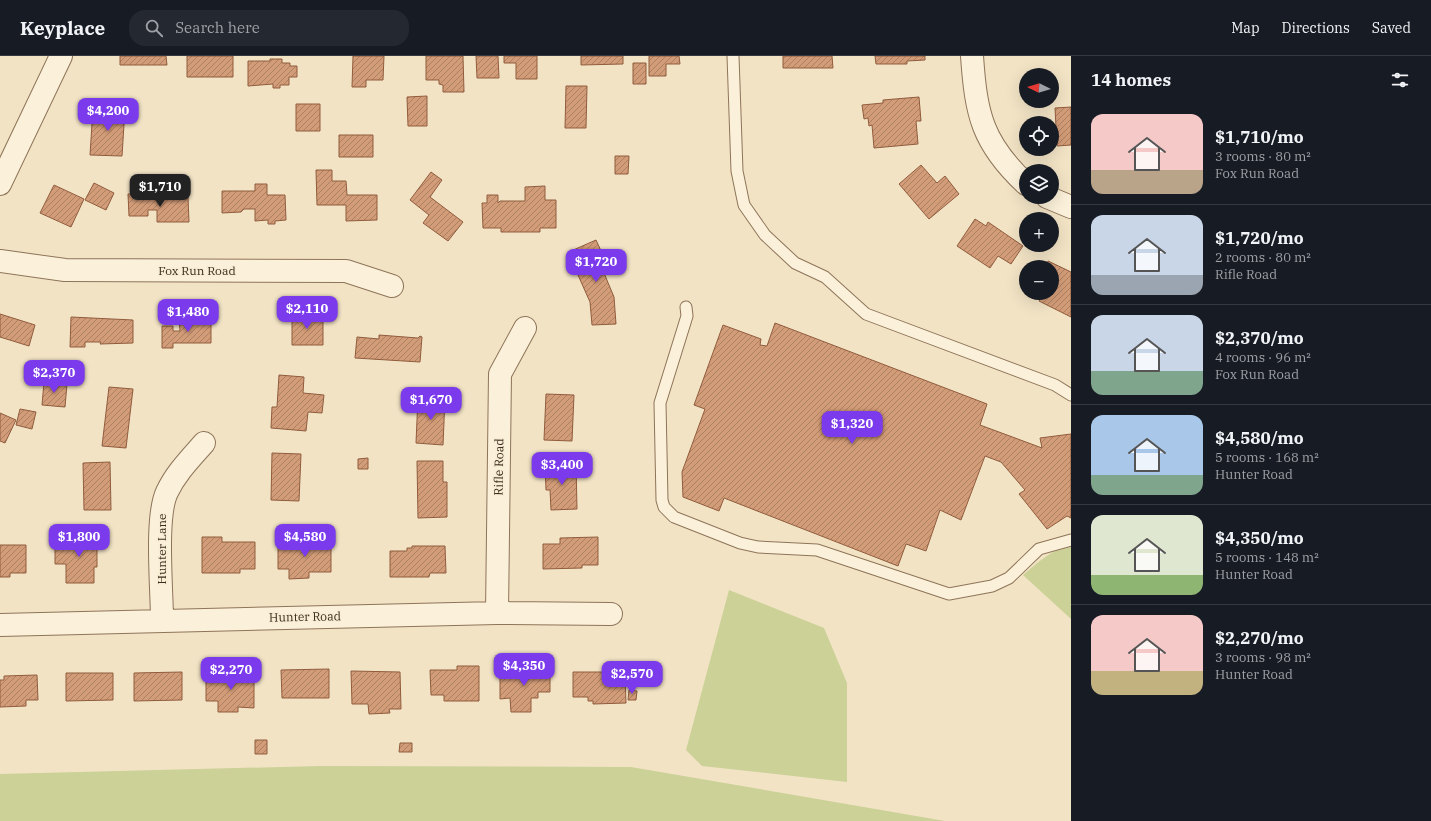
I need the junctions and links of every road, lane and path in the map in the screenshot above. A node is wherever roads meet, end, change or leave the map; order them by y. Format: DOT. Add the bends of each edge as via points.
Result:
graph roads {
  1 [pos="61,56"];
  2 [pos="733,56"];
  3 [pos="972,56"];
  4 [pos="1019,177"];
  5 [pos="0,184"];
  6 [pos="1059,202"];
  7 [pos="1071,207"];
  8 [pos="0,261"];
  9 [pos="392,286"];
  10 [pos="686,307"];
  11 [pos="525,328"];
  12 [pos="1071,395"];
  13 [pos="204,443"];
  14 [pos="1071,540"];
  15 [pos="497,613"];
  16 [pos="611,614"];
  17 [pos="162,620"];
  18 [pos="0,625"];
  1 -- 5 [label="street"];
  2 -- 12 [label="lane" via="737,171 744,205 765,235 795,263 825,277 866,314 1055,385"];
  3 -- 4 [label="street" via="976,101 982,124 991,143"];
  6 -- 7 [label="street"];
  8 -- 9 [label="street, Fox Run Road" via="65,270 346,271"];
  10 -- 14 [label="lane" via="684,327 660,403 662,500 664,507 674,517 740,543 758,547 817,550 949,594 992,586 1009,578 1039,549"];
  11 -- 15 [label="street, Rifle Road" via="500,374"];
  13 -- 17 [label="street, Hunter Lane" via="176,474 166,493 161,514"];
  15 -- 16 [label="street, Hunter Road"];
  15 -- 17 [label="street, Hunter Road"];
  17 -- 18 [label="street, Hunter Road"];
}
